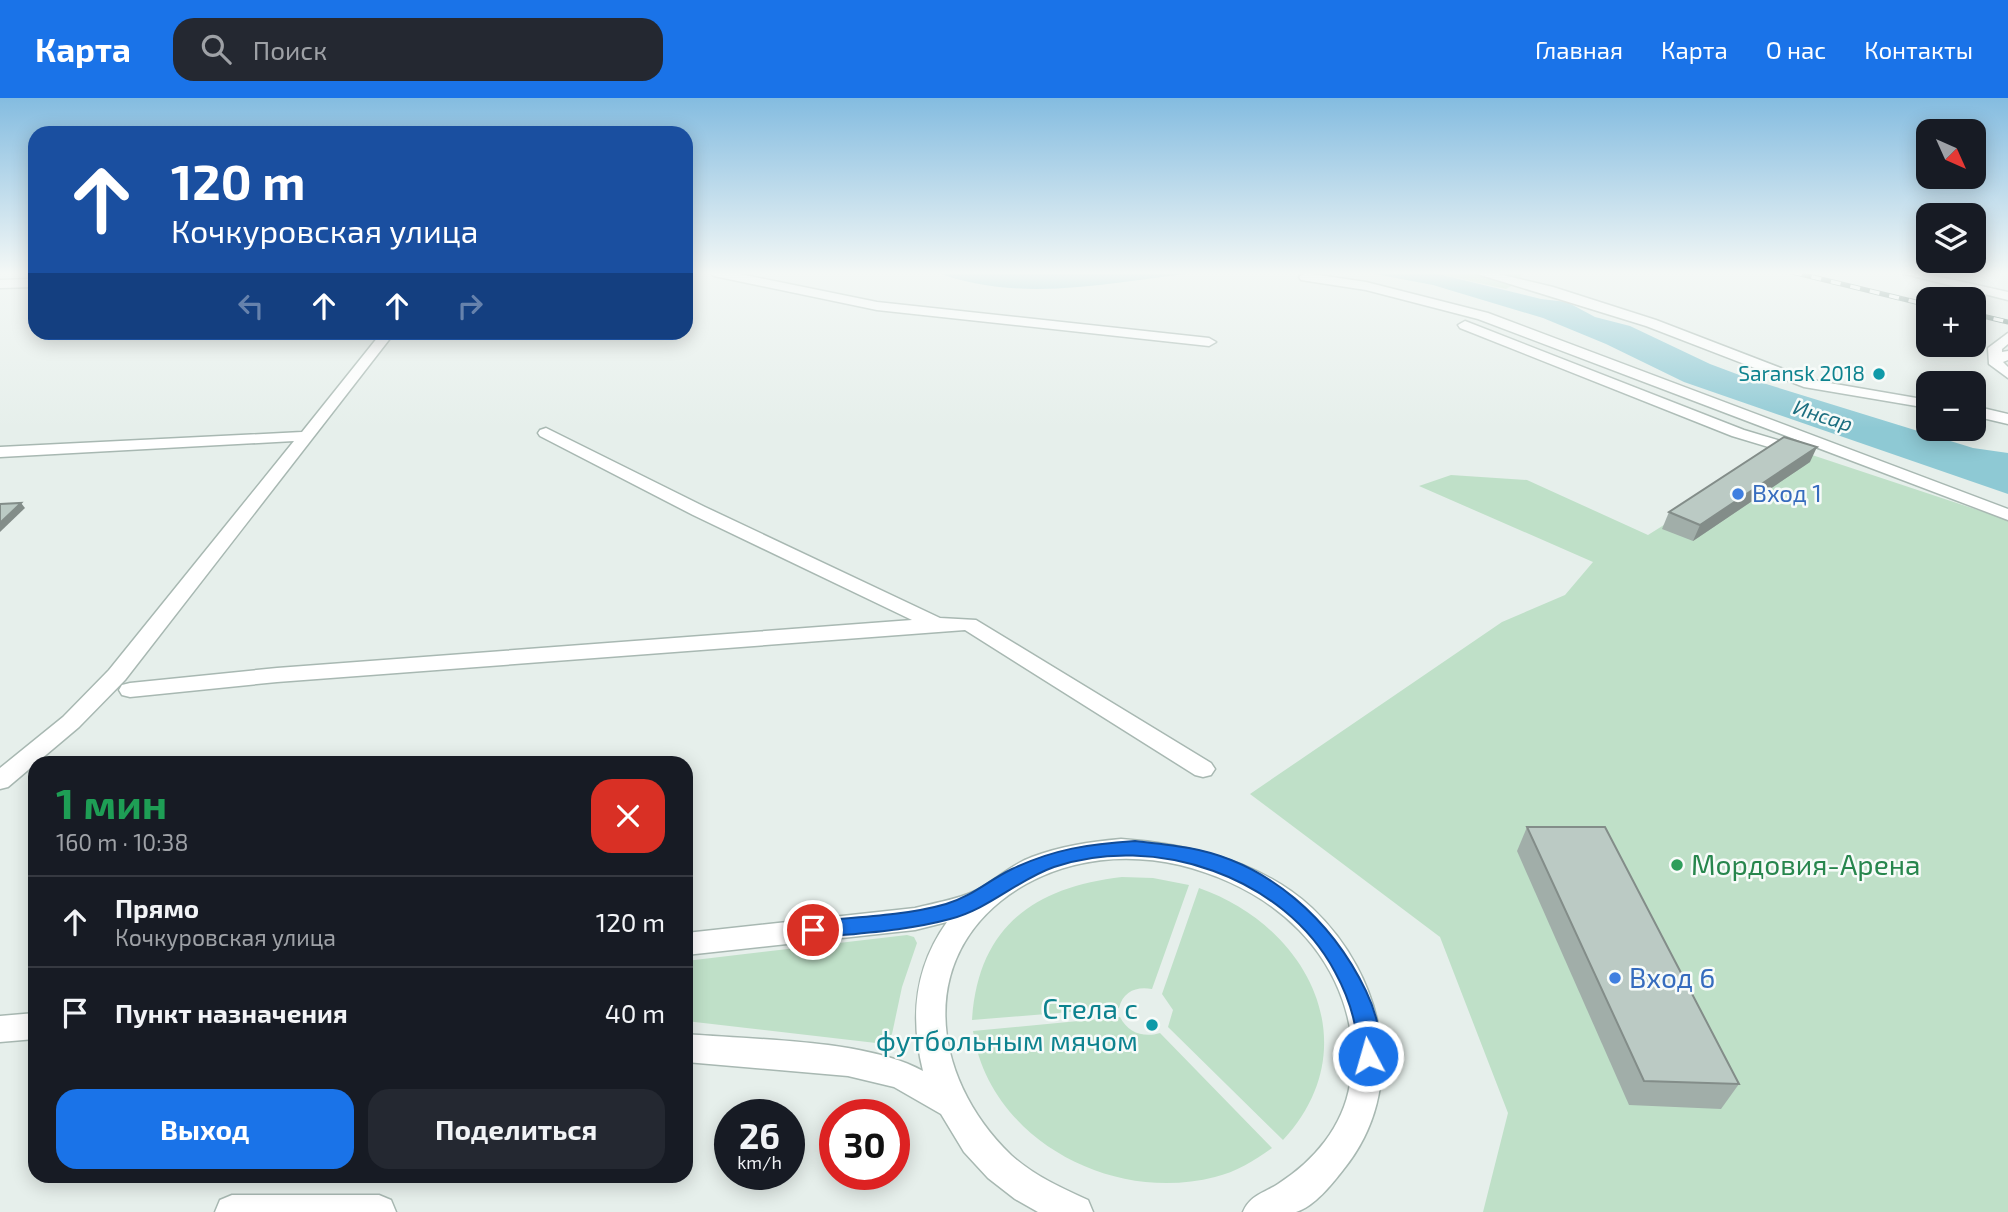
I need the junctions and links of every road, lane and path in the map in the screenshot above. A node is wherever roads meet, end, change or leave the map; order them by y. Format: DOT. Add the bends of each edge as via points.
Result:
graph roads {
  1 [pos="1029,324"];
  2 [pos="1458,324"];
  3 [pos="1654,324"];
  4 [pos="1671,324"];
  5 [pos="383,340"];
  6 [pos="2007,340"];
  7 [pos="1209,342"];
  8 [pos="2002,357"];
  9 [pos="2008,374"];
  10 [pos="1916,401"];
  11 [pos="1916,402"];
  12 [pos="1986,414"];
  13 [pos="2008,419"];
  14 [pos="546,433"];
  15 [pos="308,436"];
  16 [pos="0,452"];
  17 [pos="2006,514"];
  18 [pos="937,624"];
  19 [pos="130,690"];
  20 [pos="30,756"];
  21 [pos="28,758"];
  22 [pos="1203,769"];
  23 [pos="0,781"];
  24 [pos="989,894"];
  25 [pos="693,943"];
  26 [pos="28,1027"];
  27 [pos="0,1029"];
  28 [pos="693,1049"];
  29 [pos="949,1102"];
  30 [pos="232,1212"];
  31 [pos="379,1212"];
  32 [pos="1076,1212"];
  33 [pos="1260,1212"];
  1 -- 7 [label="street"];
  2 -- 17 [label="street" via="1738,433"];
  3 -- 11 [label="street" via="1809,384"];
  4 -- 10 [label="street" via="1796,370"];
  5 -- 15 [label="street"];
  6 -- 8 [label="street" via="1995,348"];
  8 -- 9 [label="street" via="1996,364"];
  12 -- 13 [label="street"];
  14 -- 18 [label="street"];
  15 -- 16 [label="street"];
  15 -- 20 [label="street" via="117,675"];
  18 -- 19 [label="street"];
  18 -- 22 [label="street" via="969,624"];
  21 -- 23 [label="street"];
  24 -- 25 [label="street" via="950,911 915,919"];
  24 -- 29 [label="street" via="950,941 930,1000 929,1033"];
  24 -- 33 [label="street" via="1046,862 1105,849 1154,849 1227,867 1292,907 1320,934 1343,965 1359,1000 1368,1037 1368,1075 1359,1113 1341,1149 1313,1180"];
  26 -- 27 [label="street"];
  28 -- 29 [label="street" via="848,1062 901,1075"];
  29 -- 32 [label="street" via="969,1134 1001,1168 1040,1196"];
  30 -- 31 [label="street"];
}
